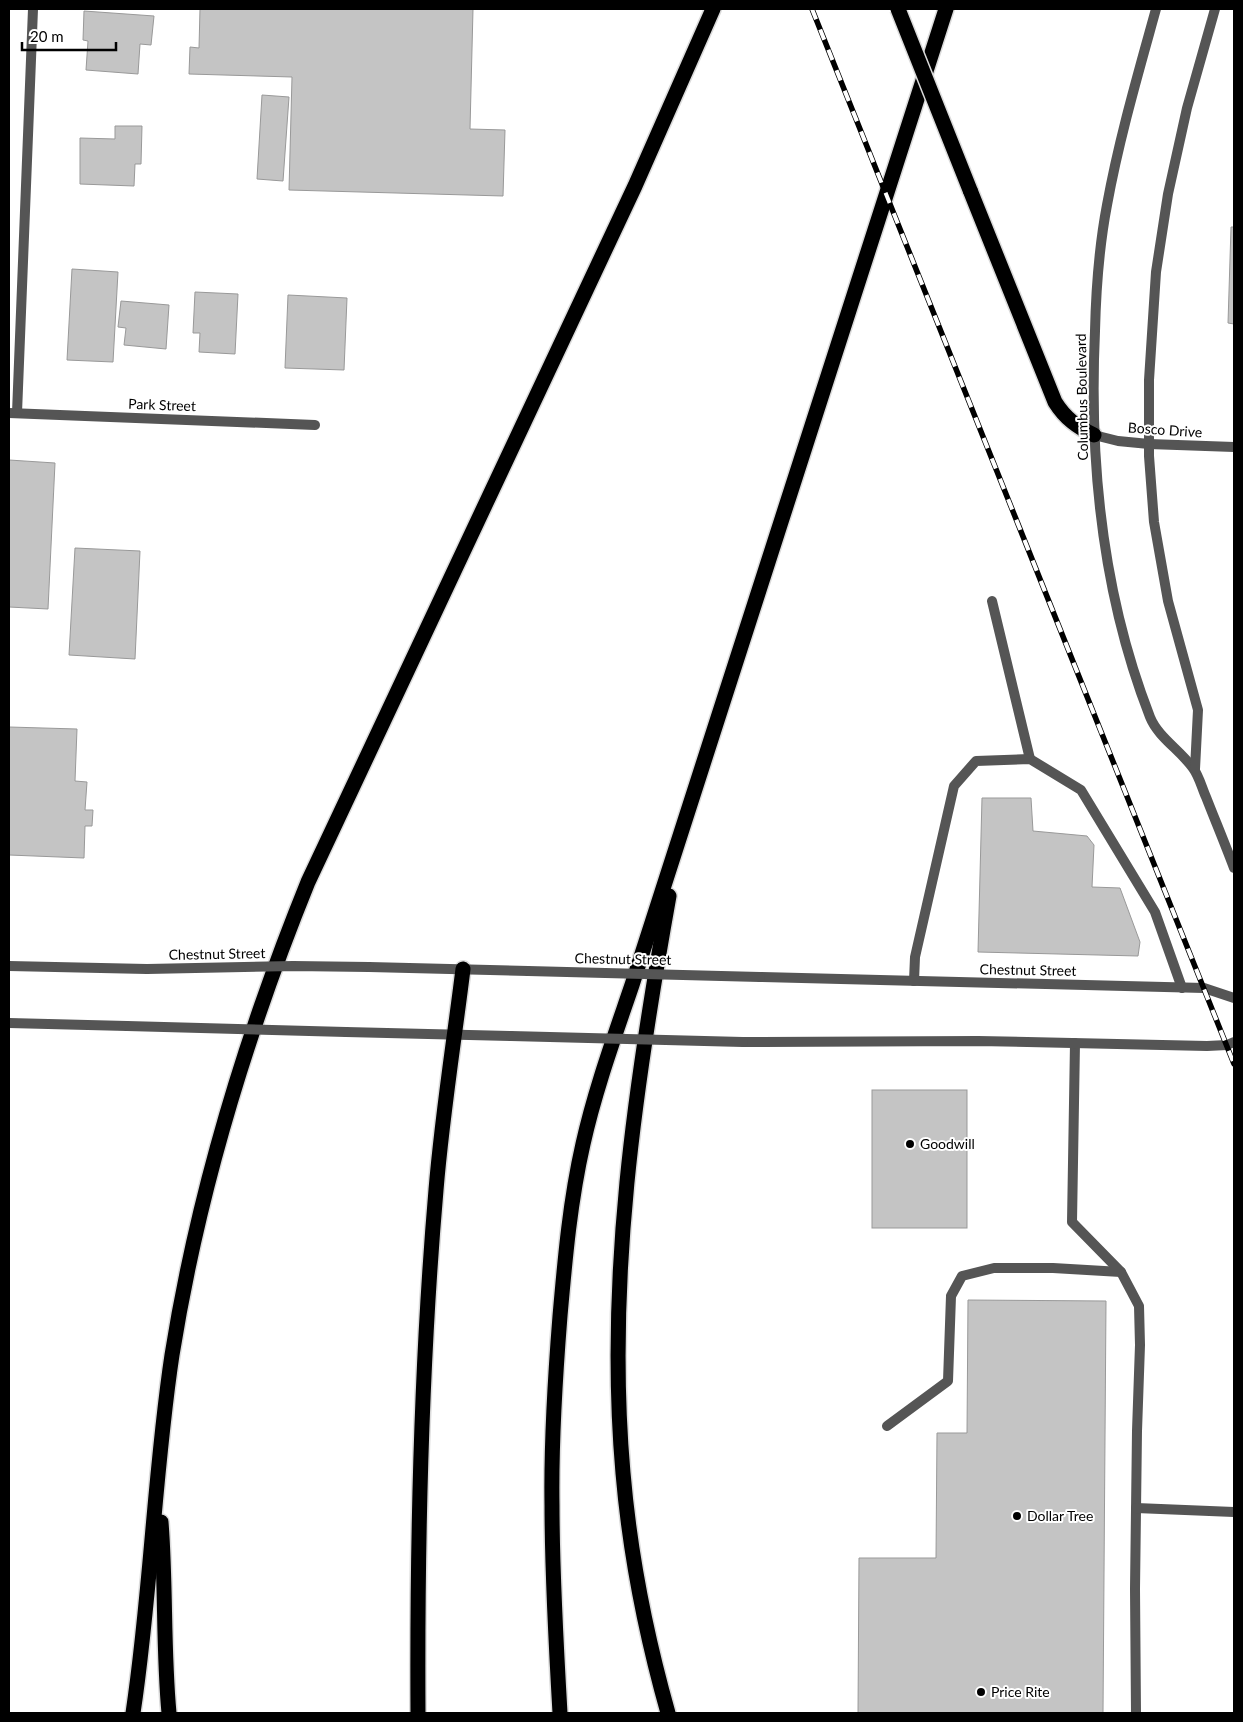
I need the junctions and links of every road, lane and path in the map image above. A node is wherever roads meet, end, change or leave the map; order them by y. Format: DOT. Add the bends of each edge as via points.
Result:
graph roads {
  1 [pos="33,9"];
  2 [pos="713,9"];
  3 [pos="898,9"];
  4 [pos="946,9"];
  5 [pos="1156,9"];
  6 [pos="1215,9"];
  7 [pos="13,413"];
  8 [pos="315,425"];
  9 [pos="1094,435"];
  10 [pos="1149,444"];
  11 [pos="1234,448"];
  12 [pos="992,601"];
  13 [pos="1030,759"];
  14 [pos="1195,769"];
  15 [pos="679,838"];
  16 [pos="1234,868"];
  17 [pos="9,966"];
  18 [pos="463,969"];
  19 [pos="914,981"];
  20 [pos="1182,988"];
  21 [pos="1234,998"];
  22 [pos="9,1023"];
  23 [pos="455,1035"];
  24 [pos="1234,1042"];
  25 [pos="1075,1043"];
  26 [pos="1121,1272"];
  27 [pos="887,1426"];
  28 [pos="158,1483"];
  29 [pos="1136,1508"];
  30 [pos="1234,1512"];
  31 [pos="652,1651"];
  32 [pos="132,1713"];
  33 [pos="169,1713"];
  34 [pos="418,1713"];
  35 [pos="560,1713"];
  36 [pos="668,1713"];
  37 [pos="676,1713"];
  38 [pos="1136,1713"];
  1 -- 7 [label="street"];
  2 -- 28 [label="highway" via="635,186 324,846 280,952 238,1074 195,1234 172,1357"];
  3 -- 9 [label="highway, bridge" via="1055,402 1068,420"];
  4 -- 15 [label="highway"];
  5 -- 9 [label="street, Columbus Boulevard" via="1125,124 1104,224 1094,344"];
  6 -- 10 [label="street, Columbus Boulevard" via="1178,147 1160,245 1151,335"];
  7 -- 8 [label="street, Park Street"];
  9 -- 10 [label="street, Bosco Drive"];
  9 -- 14 [label="street, Columbus Boulevard" via="1106,559 1128,650 1153,725"];
  10 -- 11 [label="street, Bosco Drive"];
  10 -- 14 [label="street, Columbus Boulevard" via="1151,489 1162,570 1174,628 1198,710"];
  12 -- 13 [label="street"];
  13 -- 19 [label="street" via="976,761 954,786 915,957"];
  13 -- 20 [label="street" via="1081,790 1155,912"];
  14 -- 16 [label="street, Columbus Boulevard"];
  15 -- 31 [label="highway" via="635,1110 619,1296 618,1377 623,1473 636,1574"];
  15 -- 35 [label="highway" via="594,1096 572,1203 552,1438 554,1604"];
  17 -- 18 [label="street, Chestnut Street, bridge"];
  18 -- 19 [label="street, Chestnut Street, bridge"];
  18 -- 23 [label="highway"];
  19 -- 20 [label="street, Chestnut Street"];
  20 -- 21 [label="street, Chestnut Street" via="1204,988"];
  22 -- 23 [label="street, bridge"];
  23 -- 25 [label="street, bridge" via="743,1042 978,1040"];
  23 -- 34 [label="highway" via="440,1147 430,1263 419,1532"];
  24 -- 25 [label="street" via="1207,1046"];
  25 -- 26 [label="street" via="1072,1222"];
  26 -- 27 [label="street" via="994,1268 962,1276 951,1296 948,1381"];
  26 -- 29 [label="street" via="1139,1306"];
  28 -- 32 [label="highway"];
  28 -- 33 [label="highway"];
  29 -- 30 [label="street"];
  29 -- 38 [label="street"];
  31 -- 36 [label="highway"];
  31 -- 37 [label="highway"];
}
